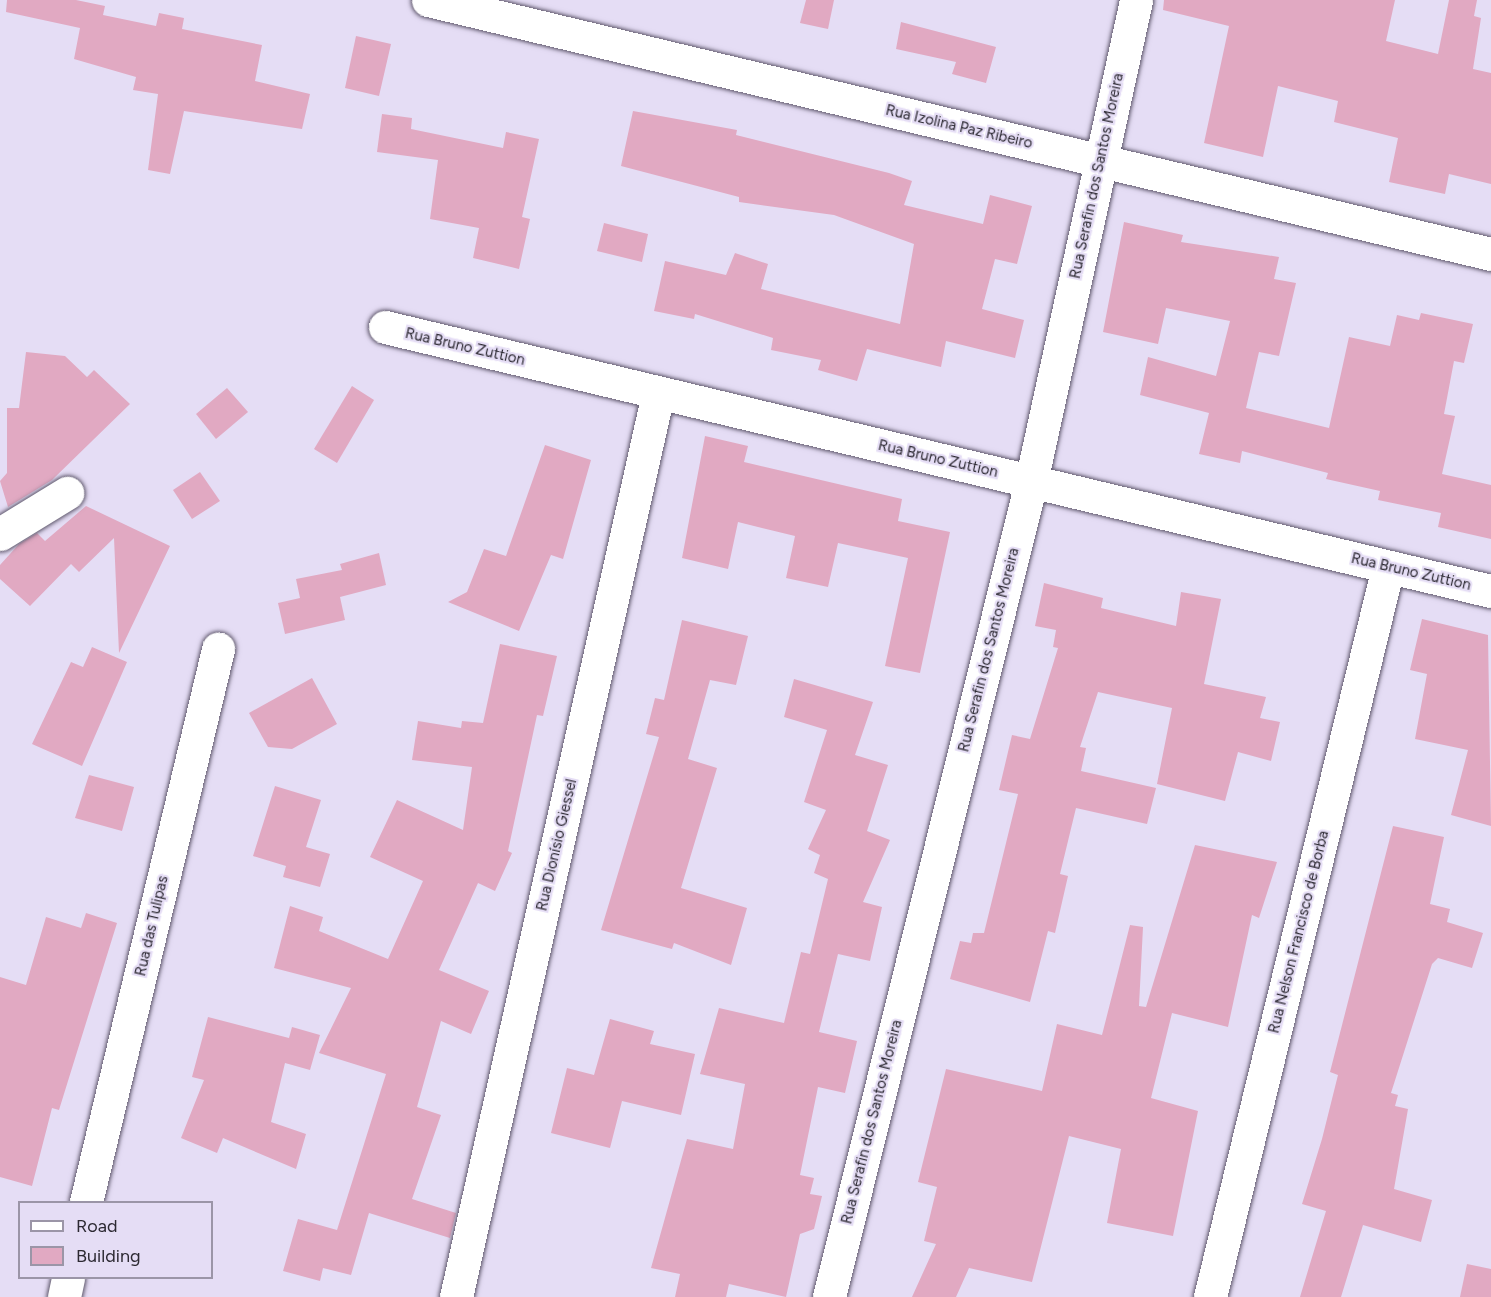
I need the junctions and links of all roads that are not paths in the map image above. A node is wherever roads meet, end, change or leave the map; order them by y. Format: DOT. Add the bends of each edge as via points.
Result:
graph roads {
  1 [pos="428,0"];
  2 [pos="1136,0"];
  3 [pos="1101,161"];
  4 [pos="1491,254"];
  5 [pos="385,327"];
  6 [pos="658,393"];
  7 [pos="1031,482"];
  8 [pos="67,493"];
  9 [pos="0,534"];
  10 [pos="1388,567"];
  11 [pos="1491,591"];
  12 [pos="218,649"];
  13 [pos="86,1201"];
  14 [pos="68,1279"];
  15 [pos="63,1297"];
  16 [pos="456,1297"];
  17 [pos="829,1297"];
  18 [pos="1210,1297"];
  1 -- 3 [label="street, Rua Izolina Paz Ribeiro"];
  2 -- 3 [label="street, Rua Serafin dos Santos Moreira"];
  3 -- 4 [label="street, Rua Izolina Paz Ribeiro"];
  3 -- 7 [label="street, Rua Serafin dos Santos Moreira"];
  5 -- 6 [label="street, Rua Bruno Zuttion"];
  6 -- 7 [label="street, Rua Bruno Zuttion"];
  6 -- 16 [label="street, Rua Dionísio Giessel"];
  7 -- 10 [label="street, Rua Bruno Zuttion"];
  7 -- 17 [label="street, Rua Serafin dos Santos Moreira"];
  8 -- 9 [label="street"];
  10 -- 11 [label="street, Rua Bruno Zuttion"];
  10 -- 18 [label="street, Rua Nelson Francisco de Borba"];
  12 -- 13 [label="street, Rua das Tulipas"];
  14 -- 15 [label="street"];
}
